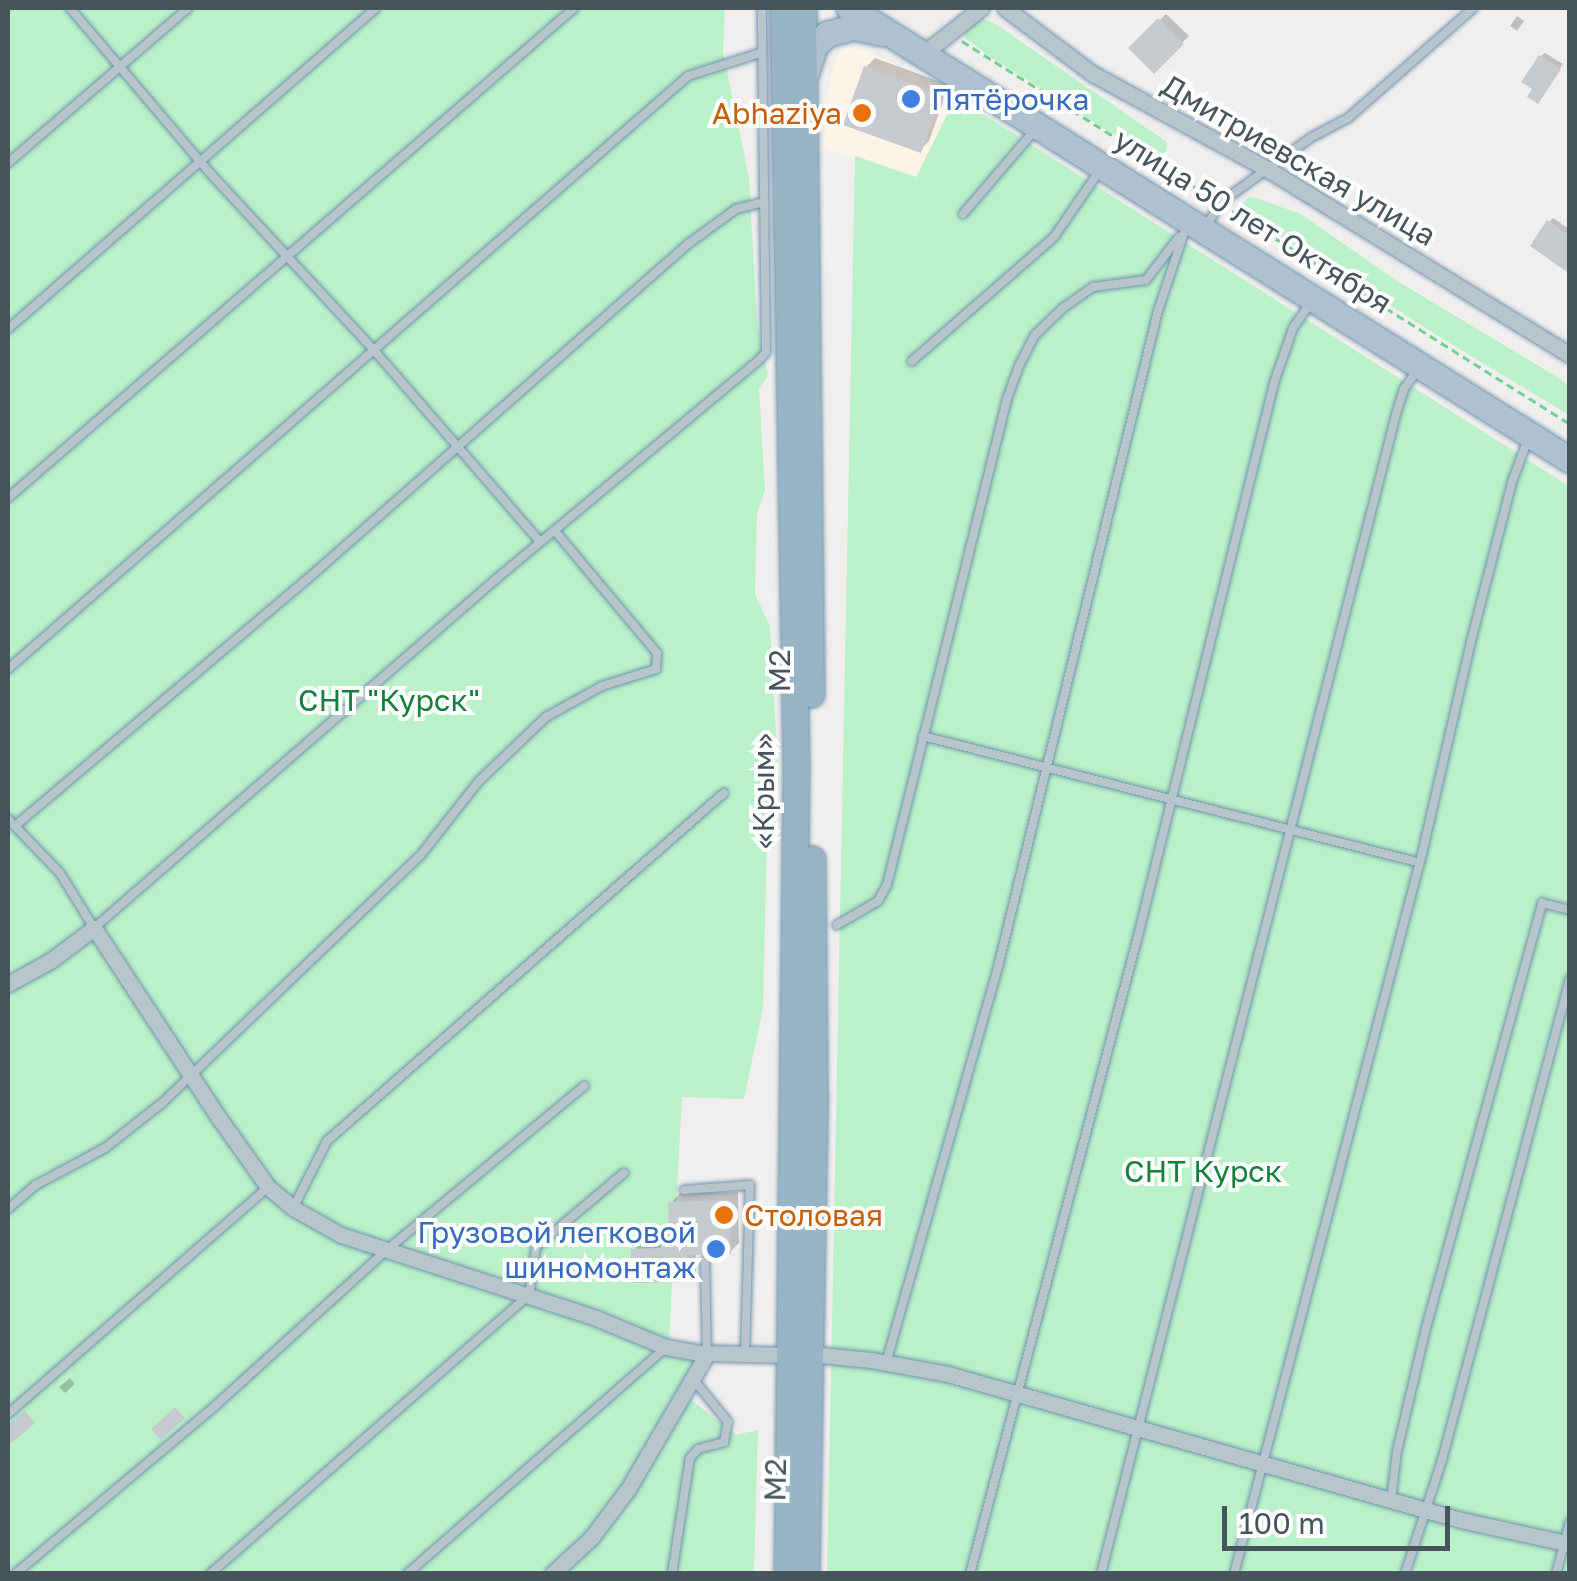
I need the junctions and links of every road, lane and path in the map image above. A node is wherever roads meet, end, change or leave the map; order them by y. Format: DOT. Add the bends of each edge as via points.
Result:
graph roads {
  1 [pos="70,8"];
  2 [pos="188,8"];
  3 [pos="376,8"];
  4 [pos="574,8"];
  5 [pos="762,8"];
  6 [pos="783,8"];
  7 [pos="803,8"];
  8 [pos="849,8"];
  9 [pos="981,8"];
  10 [pos="1004,8"];
  11 [pos="1473,8"];
  12 [pos="949,33"];
  13 [pos="893,36"];
  14 [pos="760,53"];
  15 [pos="923,54"];
  16 [pos="120,64"];
  17 [pos="805,76"];
  18 [pos="1040,125"];
  19 [pos="202,162"];
  20 [pos="8,163"];
  21 [pos="1102,165"];
  22 [pos="1268,170"];
  23 [pos="764,202"];
  24 [pos="1220,204"];
  25 [pos="963,214"];
  26 [pos="1192,227"];
  27 [pos="286,255"];
  28 [pos="1313,298"];
  29 [pos="8,328"];
  30 [pos="373,349"];
  31 [pos="1570,354"];
  32 [pos="912,361"];
  33 [pos="1420,366"];
  34 [pos="1570,424"];
  35 [pos="1530,435"];
  36 [pos="456,445"];
  37 [pos="1570,460"];
  38 [pos="8,498"];
  39 [pos="554,530"];
  40 [pos="540,542"];
  41 [pos="8,669"];
  42 [pos="923,736"];
  43 [pos="1046,771"];
  44 [pos="724,793"];
  45 [pos="1172,800"];
  46 [pos="8,819"];
  47 [pos="15,826"];
  48 [pos="1294,832"];
  49 [pos="1417,862"];
  50 [pos="1570,910"];
  51 [pos="838,925"];
  52 [pos="94,928"];
  53 [pos="1570,979"];
  54 [pos="8,984"];
  55 [pos="194,1074"];
  56 [pos="584,1086"];
  57 [pos="624,1173"];
  58 [pos="268,1186"];
  59 [pos="684,1190"];
  60 [pos="293,1208"];
  61 [pos="8,1209"];
  62 [pos="389,1248"];
  63 [pos="706,1262"];
  64 [pos="530,1295"];
  65 [pos="666,1347"];
  66 [pos="707,1354"];
  67 [pos="801,1355"];
  68 [pos="745,1356"];
  69 [pos="886,1362"];
  70 [pos="694,1379"];
  71 [pos="1015,1394"];
  72 [pos="8,1414"];
  73 [pos="1138,1427"];
  74 [pos="1260,1462"];
  75 [pos="1391,1500"];
  76 [pos="1426,1510"];
  77 [pos="1570,1522"];
  78 [pos="1567,1543"];
  79 [pos="15,1574"];
  80 [pos="210,1574"];
  81 [pos="407,1574"];
  82 [pos="552,1574"];
  83 [pos="672,1574"];
  84 [pos="787,1574"];
  85 [pos="806,1574"];
  86 [pos="970,1574"];
  87 [pos="1101,1574"];
  88 [pos="1234,1574"];
  89 [pos="1405,1574"];
  90 [pos="1556,1574"];
  1 -- 16 [label="lane"];
  2 -- 16 [label="lane"];
  3 -- 19 [label="lane"];
  4 -- 27 [label="lane"];
  5 -- 14 [label="lane"];
  6 -- 67 [label="highway, «Крым»"];
  7 -- 17 [label="highway, М2"];
  8 -- 13 [label="main road, улица 50 лет Октября"];
  9 -- 12 [label="street"];
  10 -- 22 [label="street, Дмитриевская улица" via="1092,74"];
  11 -- 22 [label="lane" via="1348,118"];
  12 -- 15 [label="street"];
  12 -- 24 [label="path"];
  13 -- 15 [label="main road, улица 50 лет Октября"];
  13 -- 17 [label="main road" via="840,28 815,45"];
  14 -- 23 [label="lane"];
  14 -- 30 [label="lane" via="688,76"];
  15 -- 18 [label="main road, улица 50 лет Октября"];
  16 -- 19 [label="lane"];
  16 -- 20 [label="lane"];
  17 -- 67 [label="highway, М2" via="814,1074"];
  18 -- 21 [label="main road, улица 50 лет Октября"];
  18 -- 25 [label="lane"];
  19 -- 27 [label="lane"];
  19 -- 29 [label="lane"];
  21 -- 26 [label="main road, улица 50 лет Октября"];
  21 -- 32 [label="lane" via="1054,237"];
  22 -- 24 [label="lane"];
  22 -- 31 [label="street, Дмитриевская улица"];
  23 -- 36 [label="lane" via="736,208 688,244"];
  23 -- 39 [label="lane" via="766,352"];
  24 -- 26 [label="lane"];
  24 -- 34 [label="path"];
  26 -- 28 [label="main road, улица 50 лет Октября"];
  26 -- 42 [label="lane" via="1166,249 1146,280 1093,287 1035,335 1002,416"];
  26 -- 43 [label="lane" via="1158,312"];
  27 -- 30 [label="lane"];
  27 -- 38 [label="lane"];
  28 -- 33 [label="main road, улица 50 лет Октября"];
  28 -- 45 [label="lane" via="1293,328 1274,384"];
  30 -- 36 [label="lane"];
  30 -- 41 [label="lane"];
  33 -- 35 [label="main road, улица 50 лет Октября"];
  33 -- 48 [label="lane" via="1396,414"];
  35 -- 37 [label="main road, улица 50 лет Октября"];
  35 -- 49 [label="lane"];
  36 -- 40 [label="lane"];
  36 -- 47 [label="lane"];
  39 -- 40 [label="lane"];
  39 -- 55 [label="lane" via="658,654 656,669 602,686 546,717 479,780 420,856"];
  40 -- 52 [label="lane"];
  42 -- 43 [label="lane"];
  42 -- 51 [label="lane" via="887,886 878,901"];
  43 -- 45 [label="lane"];
  43 -- 69 [label="lane"];
  44 -- 60 [label="lane" via="326,1141"];
  45 -- 48 [label="lane"];
  45 -- 71 [label="lane"];
  46 -- 47 [label="lane"];
  47 -- 52 [label="lane" via="60,874"];
  48 -- 49 [label="lane"];
  48 -- 73 [label="lane"];
  49 -- 74 [label="lane"];
  50 -- 75 [label="lane" via="1542,903 1426,1328"];
  52 -- 54 [label="street"];
  52 -- 55 [label="street"];
  53 -- 76 [label="lane"];
  55 -- 58 [label="street"];
  55 -- 61 [label="lane" via="132,1129"];
  56 -- 62 [label="lane"];
  57 -- 64 [label="lane" via="536,1247"];
  58 -- 60 [label="street"];
  58 -- 72 [label="lane"];
  59 -- 68 [label="lane" via="750,1184"];
  60 -- 62 [label="street" via="341,1235"];
  62 -- 64 [label="street"];
  62 -- 79 [label="lane"];
  63 -- 66 [label="lane"];
  64 -- 65 [label="street"];
  64 -- 80 [label="lane"];
  65 -- 66 [label="street"];
  65 -- 81 [label="lane"];
  66 -- 68 [label="street"];
  66 -- 70 [label="street"];
  67 -- 68 [label="street"];
  67 -- 69 [label="street"];
  67 -- 84 [label="highway, «Крым»"];
  67 -- 85 [label="highway, М2"];
  69 -- 71 [label="street"];
  70 -- 82 [label="street" via="628,1489 591,1538"];
  70 -- 83 [label="lane" via="728,1422 724,1442 698,1448 690,1458"];
  71 -- 73 [label="street"];
  71 -- 86 [label="lane"];
  73 -- 74 [label="street"];
  73 -- 87 [label="lane"];
  74 -- 75 [label="street"];
  74 -- 88 [label="lane"];
  75 -- 76 [label="street"];
  76 -- 78 [label="street"];
  76 -- 89 [label="lane"];
  77 -- 78 [label="lane"];
  78 -- 90 [label="lane"];
}
